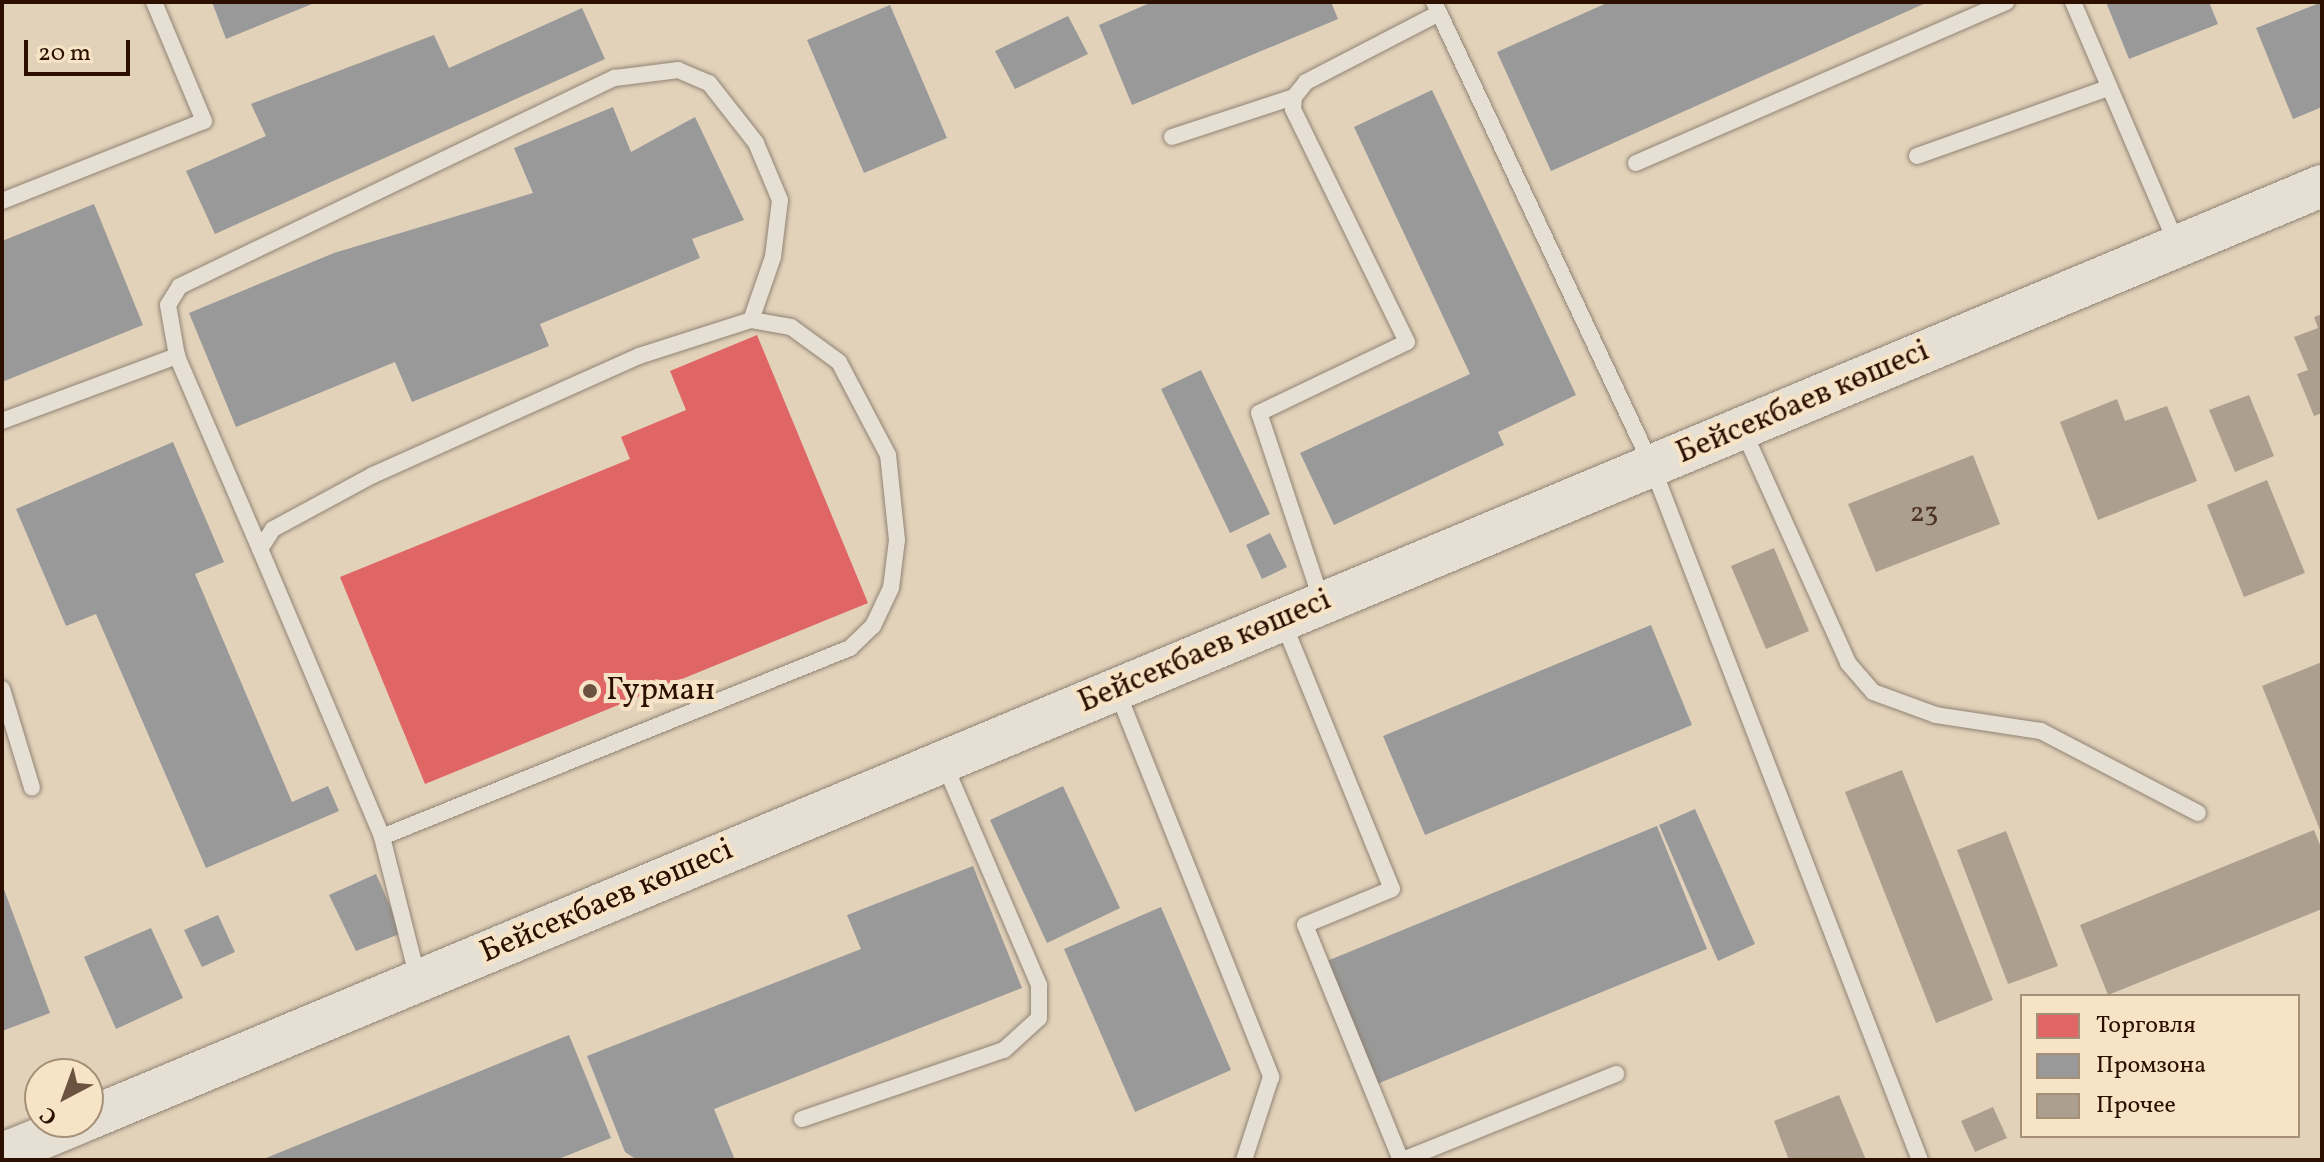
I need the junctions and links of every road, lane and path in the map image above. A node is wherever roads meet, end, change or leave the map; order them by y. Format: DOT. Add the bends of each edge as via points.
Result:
graph roads {
  1 [pos="154,2"];
  2 [pos="2007,2"];
  3 [pos="2073,2"];
  4 [pos="1436,7"];
  5 [pos="2108,88"];
  6 [pos="1294,97"];
  7 [pos="1172,137"];
  8 [pos="1917,156"];
  9 [pos="1636,163"];
  10 [pos="2322,186"];
  11 [pos="2,201"];
  12 [pos="2178,246"];
  13 [pos="751,320"];
  14 [pos="177,356"];
  15 [pos="2,421"];
  16 [pos="1743,430"];
  17 [pos="1652,466"];
  18 [pos="260,549"];
  19 [pos="1323,603"];
  20 [pos="1282,620"];
  21 [pos="2,689"];
  22 [pos="1117,689"];
  23 [pos="943,762"];
  24 [pos="32,788"];
  25 [pos="2198,813"];
  26 [pos="382,837"];
  27 [pos="419,981"];
  28 [pos="1616,1074"];
  29 [pos="104,1112"];
  30 [pos="802,1119"];
  31 [pos="40,1138"];
  32 [pos="11,1149"];
  33 [pos="1244,1160"];
  34 [pos="1402,1160"];
  35 [pos="1920,1160"];
  1 -- 11 [label="lane" via="204,121"];
  2 -- 9 [label="lane"];
  3 -- 5 [label="lane"];
  4 -- 6 [label="lane" via="1306,82"];
  4 -- 17 [label="lane"];
  5 -- 8 [label="lane"];
  5 -- 12 [label="lane"];
  6 -- 7 [label="lane"];
  6 -- 19 [label="lane" via="1293,109 1407,342 1259,413"];
  10 -- 12 [label="street, Бейсекбаев көшесі"];
  12 -- 16 [label="street, Бейсекбаев көшесі"];
  13 -- 14 [label="lane" via="773,257 780,200 756,143 709,83 678,70 615,78 180,286 168,305"];
  13 -- 18 [label="lane" via="639,356 373,475 273,529"];
  13 -- 26 [label="lane" via="791,327 839,362 888,455 897,540 891,588 873,626 850,648"];
  14 -- 15 [label="lane"];
  14 -- 18 [label="lane"];
  16 -- 17 [label="street, Бейсекбаев көшесі"];
  16 -- 25 [label="lane" via="1848,663 1873,692 1936,715 2041,731"];
  17 -- 19 [label="street, Бейсекбаев көшесі"];
  17 -- 35 [label="lane"];
  18 -- 26 [label="lane"];
  19 -- 20 [label="street, Бейсекбаев көшесі"];
  20 -- 22 [label="street, Бейсекбаев көшесі"];
  20 -- 34 [label="lane" via="1392,889 1305,925"];
  21 -- 24 [label="lane"];
  22 -- 23 [label="street, Бейсекбаев көшесі"];
  22 -- 33 [label="lane" via="1271,1077"];
  23 -- 27 [label="street, Бейсекбаев көшесі"];
  23 -- 30 [label="lane" via="1039,985 1039,1018 1004,1050"];
  26 -- 27 [label="lane"];
  27 -- 29 [label="street, Бейсекбаев көшесі"];
  28 -- 34 [label="lane"];
  31 -- 32 [label="street"];
}
